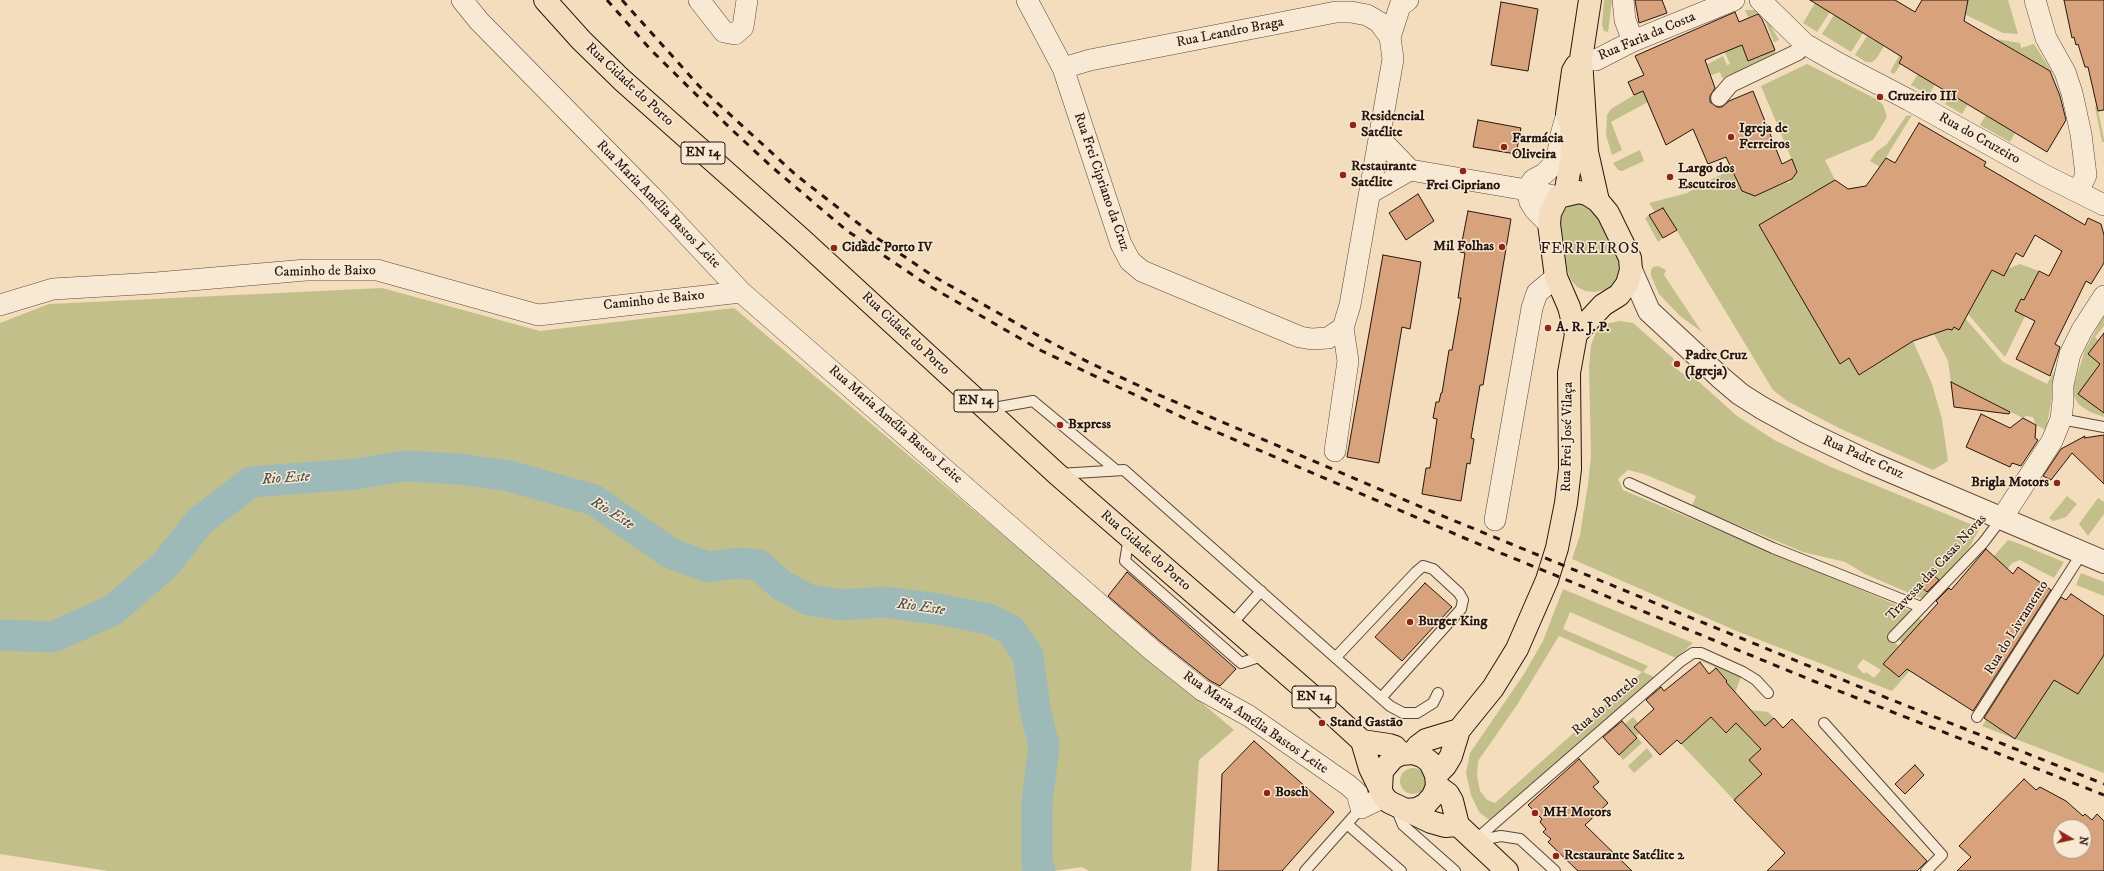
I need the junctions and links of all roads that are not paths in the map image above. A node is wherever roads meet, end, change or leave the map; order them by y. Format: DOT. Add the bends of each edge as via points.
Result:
graph roads {
  1 [pos="462,0"];
  2 [pos="545,0"];
  3 [pos="699,0"];
  4 [pos="747,0"];
  5 [pos="1026,0"];
  6 [pos="1408,0"];
  7 [pos="1590,0"];
  8 [pos="1624,0"];
  9 [pos="1734,0"];
  10 [pos="1760,0"];
  11 [pos="2035,0"];
  12 [pos="1390,37"];
  13 [pos="1633,41"];
  14 [pos="1798,52"];
  15 [pos="1581,59"];
  16 [pos="1063,68"];
  17 [pos="1719,98"];
  18 [pos="1567,114"];
  19 [pos="1380,139"];
  20 [pos="1410,170"];
  21 [pos="1527,190"];
  22 [pos="2078,192"];
  23 [pos="1370,193"];
  24 [pos="1562,196"];
  25 [pos="1598,201"];
  26 [pos="2104,205"];
  27 [pos="1549,224"];
  28 [pos="1631,270"];
  29 [pos="1560,286"];
  30 [pos="741,292"];
  31 [pos="2104,296"];
  32 [pos="1606,303"];
  33 [pos="0,305"];
  34 [pos="1648,310"];
  35 [pos="1343,328"];
  36 [pos="1576,334"];
  37 [pos="986,410"];
  38 [pos="2061,419"];
  39 [pos="2104,427"];
  40 [pos="1335,451"];
  41 [pos="1116,470"];
  42 [pos="1057,474"];
  43 [pos="1629,483"];
  44 [pos="2002,518"];
  45 [pos="1495,520"];
  46 [pos="1129,537"];
  47 [pos="2082,553"];
  48 [pos="2104,562"];
  49 [pos="1261,591"];
  50 [pos="1921,607"];
  51 [pos="1230,626"];
  52 [pos="1893,637"];
  53 [pos="1265,655"];
  54 [pos="1336,657"];
  55 [pos="1438,693"];
  56 [pos="1768,693"];
  57 [pos="1381,698"];
  58 [pos="1977,717"];
  59 [pos="1824,723"];
  60 [pos="1459,730"];
  61 [pos="1362,741"];
  62 [pos="1407,754"];
  63 [pos="1437,780"];
  64 [pos="1391,800"];
  65 [pos="1361,808"];
  66 [pos="1348,824"];
  67 [pos="1458,825"];
  68 [pos="1474,841"];
  69 [pos="1305,871"];
  70 [pos="1401,871"];
  71 [pos="1455,871"];
  72 [pos="1507,871"];
  73 [pos="1555,871"];
  74 [pos="1926,871"];
  1 -- 30 [label="street, Rua Maria Amélia Bastos Leite" via="479,21 651,196"];
  2 -- 37 [label="main road, Rua Cidade do Porto / EN 14" via="622,80 896,325"];
  3 -- 4 [label="street" via="724,32 735,34 743,27"];
  5 -- 16 [label="street, Rua Frei Cipriano da Cruz"];
  6 -- 12 [label="street" via="1400,6"];
  7 -- 15 [label="main road, Rua Frei José Vilaça"];
  8 -- 13 [label="street" via="1625,20"];
  9 -- 13 [label="street, Rua Faria da Costa"];
  10 -- 22 [label="street, Rua do Cruzeiro" via="1806,44"];
  11 -- 22 [label="street" via="2046,38 2065,72 2072,93 2086,175"];
  12 -- 16 [label="street, Rua Leandro Braga" via="1379,22 1367,15 1336,12 1090,60"];
  12 -- 19 [label="street" via="1393,59"];
  13 -- 15 [label="street, Rua Faria da Costa" via="1596,60"];
  14 -- 17 [label="street" via="1731,84"];
  15 -- 18 [label="main road, Rua Frei José Vilaça" via="1573,71"];
  15 -- 25 [label="main road, Rua Frei José Vilaça" via="1588,152"];
  16 -- 35 [label="street, Rua Frei Cipriano da Cruz" via="1121,244 1136,267 1300,337 1328,338"];
  18 -- 21 [label="street" via="1553,165 1534,180"];
  18 -- 24 [label="main road, Rua Frei José Vilaça" via="1571,126 1572,154"];
  19 -- 20 [label="street"];
  19 -- 23 [label="street"];
  20 -- 21 [label="street"];
  20 -- 23 [label="street"];
  21 -- 24 [label="street"];
  21 -- 27 [label="street" via="1535,210"];
  22 -- 26 [label="street, Rua do Cruzeiro"];
  23 -- 35 [label="street" via="1350,305"];
  24 -- 25 [label="main road, Rua Frei José Vilaça" via="1578,192"];
  24 -- 27 [label="main road, Rua Frei José Vilaça" via="1550,213"];
  25 -- 28 [label="main road, Rua Frei José Vilaça" via="1608,213 1621,238 1630,258"];
  27 -- 29 [label="main road, Rua Frei José Vilaça"];
  28 -- 32 [label="main road" via="1627,284 1619,294"];
  28 -- 34 [label="street, Rua Padre Cruz"];
  29 -- 32 [label="main road" via="1576,302"];
  29 -- 36 [label="main road, Rua Frei José Vilaça"];
  29 -- 45 [label="street" via="1537,293 1532,308"];
  30 -- 33 [label="street, Caminho de Baixo" via="538,315 377,270 306,270 53,290"];
  30 -- 65 [label="street, Rua Maria Amélia Bastos Leite" via="1153,652 1202,690 1249,716 1348,785 1357,792"];
  31 -- 38 [label="street" via="2070,354 2063,385"];
  32 -- 34 [label="street, Rua Padre Cruz"];
  32 -- 36 [label="main road"];
  34 -- 44 [label="street, Rua Padre Cruz" via="1740,394 1762,408 1871,463"];
  35 -- 40 [label="street" via="1348,362"];
  36 -- 60 [label="main road, Rua Frei José Vilaça" via="1569,373 1570,469 1557,548 1539,602 1517,649 1493,688"];
  37 -- 41 [label="lane" via="1033,401"];
  37 -- 42 [label="main road, Rua Cidade do Porto / EN 14"];
  38 -- 39 [label="lane"];
  38 -- 44 [label="street" via="2052,441"];
  41 -- 42 [label="lane"];
  41 -- 49 [label="lane" via="1124,470"];
  42 -- 46 [label="main road, Rua Cidade do Porto / EN 14"];
  43 -- 50 [label="lane" via="1773,548"];
  44 -- 47 [label="street, Rua Padre Cruz"];
  44 -- 50 [label="lane, Travessa das Casas Novas" via="1983,543"];
  46 -- 51 [label="main road, Rua Cidade do Porto / EN 14"];
  46 -- 53 [label="lane" via="1125,562 1235,658 1241,663"];
  47 -- 48 [label="street, Rua Padre Cruz"];
  47 -- 58 [label="lane, Rua do Livramento"];
  49 -- 51 [label="lane"];
  49 -- 54 [label="lane"];
  50 -- 52 [label="lane, Travessa das Casas Novas"];
  51 -- 53 [label="main road, Rua Cidade do Porto / EN 14"];
  53 -- 61 [label="main road, Rua Cidade do Porto / EN 14"];
  54 -- 57 [label="lane"];
  54 -- 57 [label="lane" via="1416,572 1423,566 1433,569 1459,593 1463,600 1461,609"];
  55 -- 57 [label="lane" via="1433,704 1417,713 1402,713"];
  56 -- 68 [label="lane, Rua do Portelo" via="1756,680 1742,672 1701,653 1693,653 1604,726"];
  59 -- 74 [label="lane" via="1942,855"];
  60 -- 62 [label="main road" via="1426,740"];
  60 -- 63 [label="main road, Rua Frei José Vilaça" via="1452,756"];
  61 -- 62 [label="main road" via="1389,745"];
  61 -- 64 [label="main road" via="1370,768"];
  62 -- 63 [label="main road" via="1422,756 1430,762"];
  62 -- 64 [label="main road" via="1387,764 1382,771 1380,780"];
  63 -- 64 [label="main road" via="1433,796 1417,809"];
  63 -- 67 [label="main road" via="1452,801"];
  64 -- 65 [label="street"];
  64 -- 67 [label="main road" via="1431,822 1445,826"];
  64 -- 71 [label="lane" via="1403,826"];
  65 -- 66 [label="lane"];
  66 -- 69 [label="lane"];
  66 -- 70 [label="lane"];
  67 -- 68 [label="main road"];
  68 -- 72 [label="main road"];
  68 -- 73 [label="lane" via="1501,836 1520,839"];
}
